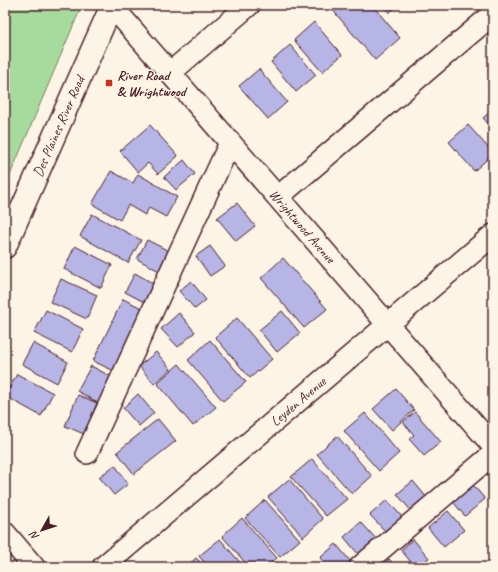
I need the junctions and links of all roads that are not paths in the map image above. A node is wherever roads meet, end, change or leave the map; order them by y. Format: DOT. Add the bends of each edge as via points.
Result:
graph roads {
  1 [pos="249,5"];
  2 [pos="112,6"];
  3 [pos="493,14"];
  4 [pos="170,73"];
  5 [pos="230,143"];
  6 [pos="278,197"];
  7 [pos="493,235"];
  8 [pos="5,248"];
  9 [pos="388,325"];
  10 [pos="493,446"];
  11 [pos="87,453"];
  12 [pos="493,454"];
  13 [pos="5,533"];
  14 [pos="34,567"];
  15 [pos="103,567"];
  16 [pos="360,567"];
  1 -- 4 [label="street"];
  2 -- 4 [label="street, Wrightwood Avenue"];
  2 -- 8 [label="main road, Des Plaines River Road"];
  3 -- 6 [label="street"];
  4 -- 5 [label="street, Wrightwood Avenue"];
  5 -- 6 [label="street, Wrightwood Avenue"];
  5 -- 11 [label="street"];
  6 -- 9 [label="street, Wrightwood Avenue"];
  7 -- 9 [label="street, Leyden Avenue"];
  9 -- 10 [label="street, Wrightwood Avenue"];
  9 -- 15 [label="street, Leyden Avenue"];
  12 -- 16 [label="street"];
  13 -- 14 [label="street"];
}
